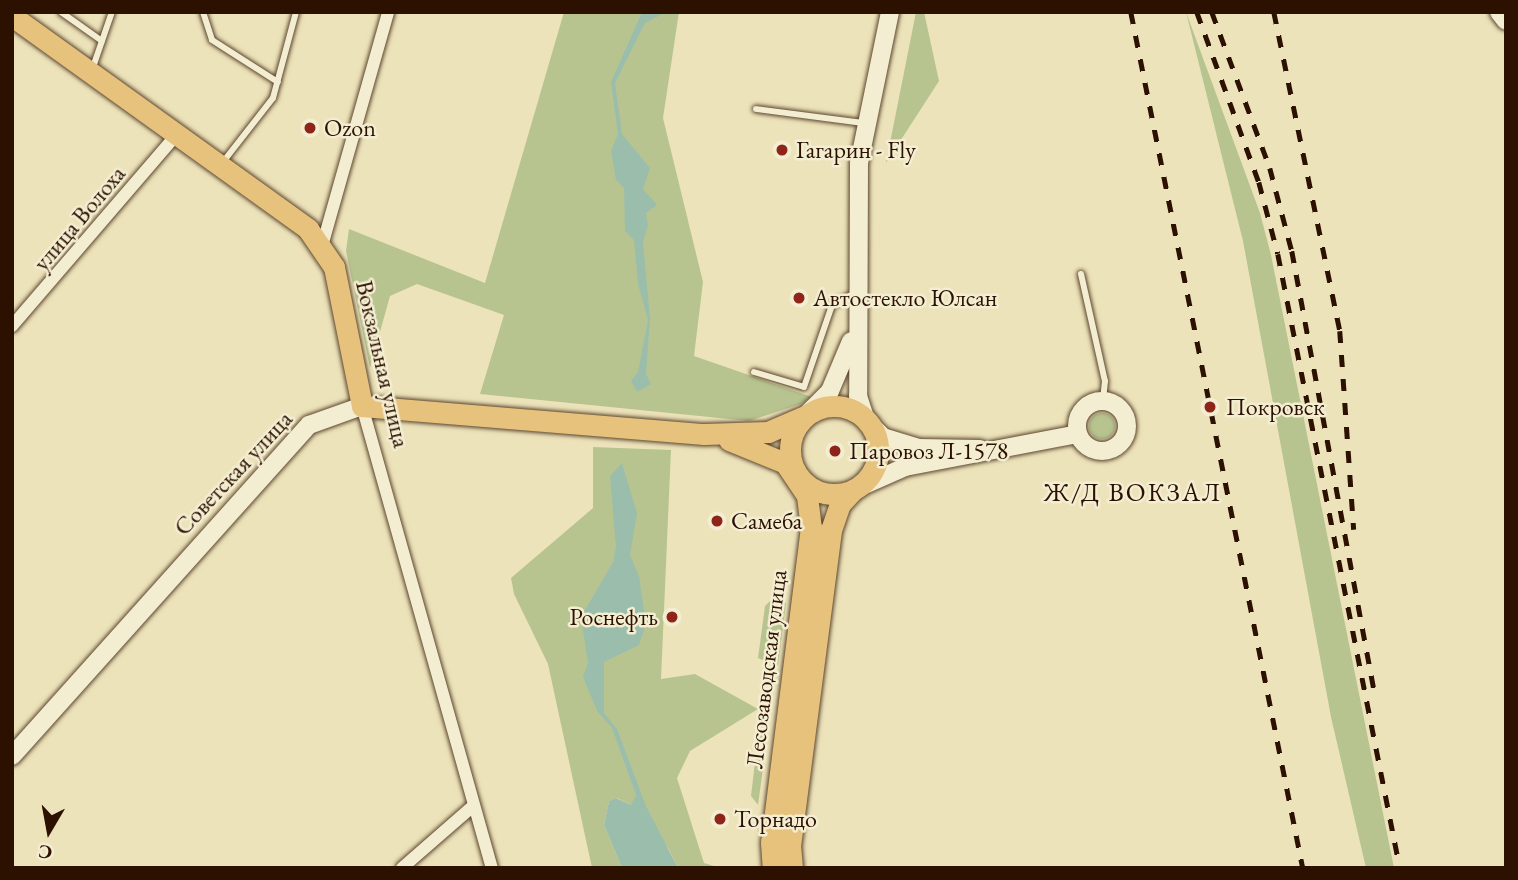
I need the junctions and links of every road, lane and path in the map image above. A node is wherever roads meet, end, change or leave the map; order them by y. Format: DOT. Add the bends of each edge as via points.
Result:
graph roads {
  1 [pos="61,12"];
  2 [pos="112,12"];
  3 [pos="203,12"];
  4 [pos="296,12"];
  5 [pos="388,12"];
  6 [pos="890,12"];
  7 [pos="1499,12"];
  8 [pos="12,16"];
  9 [pos="1506,21"];
  10 [pos="102,41"];
  11 [pos="91,74"];
  12 [pos="278,82"];
  13 [pos="756,109"];
  14 [pos="864,123"];
  15 [pos="176,135"];
  16 [pos="220,166"];
  17 [pos="322,246"];
  18 [pos="1082,274"];
  19 [pos="859,292"];
  20 [pos="858,321"];
  21 [pos="12,326"];
  22 [pos="754,372"];
  23 [pos="1103,400"];
  24 [pos="362,406"];
  25 [pos="805,416"];
  26 [pos="866,420"];
  27 [pos="704,434"];
  28 [pos="1078,434"];
  29 [pos="979,449"];
  30 [pos="800,479"];
  31 [pos="853,490"];
  32 [pos="12,756"];
  33 [pos="472,807"];
  34 [pos="402,868"];
  35 [pos="492,868"];
  36 [pos="773,868"];
  37 [pos="792,868"];
  1 -- 10 [label="lane"];
  2 -- 10 [label="lane"];
  3 -- 12 [label="lane" via="212,40"];
  4 -- 12 [label="lane"];
  5 -- 17 [label="street"];
  6 -- 14 [label="street"];
  7 -- 9 [label="street"];
  8 -- 11 [label="main road, Вокзальная улица"];
  10 -- 11 [label="lane"];
  11 -- 15 [label="main road, Вокзальная улица"];
  12 -- 16 [label="lane" via="274,98"];
  13 -- 14 [label="lane"];
  14 -- 19 [label="street" via="859,163"];
  15 -- 16 [label="main road, Вокзальная улица"];
  15 -- 21 [label="street, улица Волоха"];
  16 -- 17 [label="main road, Вокзальная улица" via="308,229"];
  17 -- 24 [label="main road, Вокзальная улица" via="334,267"];
  18 -- 23 [label="lane" via="1105,381"];
  19 -- 20 [label="street"];
  19 -- 22 [label="lane" via="847,293 832,305 804,387"];
  20 -- 25 [label="street" via="830,391"];
  20 -- 26 [label="street" via="858,396"];
  23 -- 28 [label="street" via="1081,411"];
  23 -- 28 [label="street" via="1125,414 1128,428 1121,443 1099,451"];
  24 -- 27 [label="main road, Советская улица"];
  24 -- 32 [label="street, Советская улица" via="309,425"];
  24 -- 33 [label="street, Вокзальная улица"];
  25 -- 26 [label="main road" via="839,406"];
  25 -- 27 [label="main road, Советская улица" via="768,432"];
  25 -- 30 [label="main road" via="789,446 791,464"];
  26 -- 29 [label="street" via="883,437 898,443"];
  26 -- 31 [label="main road" via="874,432 877,456 871,473"];
  27 -- 30 [label="main road, Советская улица" via="771,455"];
  28 -- 29 [label="street"];
  29 -- 31 [label="street" via="889,472"];
  30 -- 31 [label="main road" via="825,493"];
  30 -- 36 [label="main road, Лесозаводская улица" via="811,527 771,842"];
  31 -- 37 [label="main road, Лесозаводская улица" via="840,504 831,530 792,835"];
  33 -- 34 [label="street"];
  33 -- 35 [label="street, Вокзальная улица"];
}
